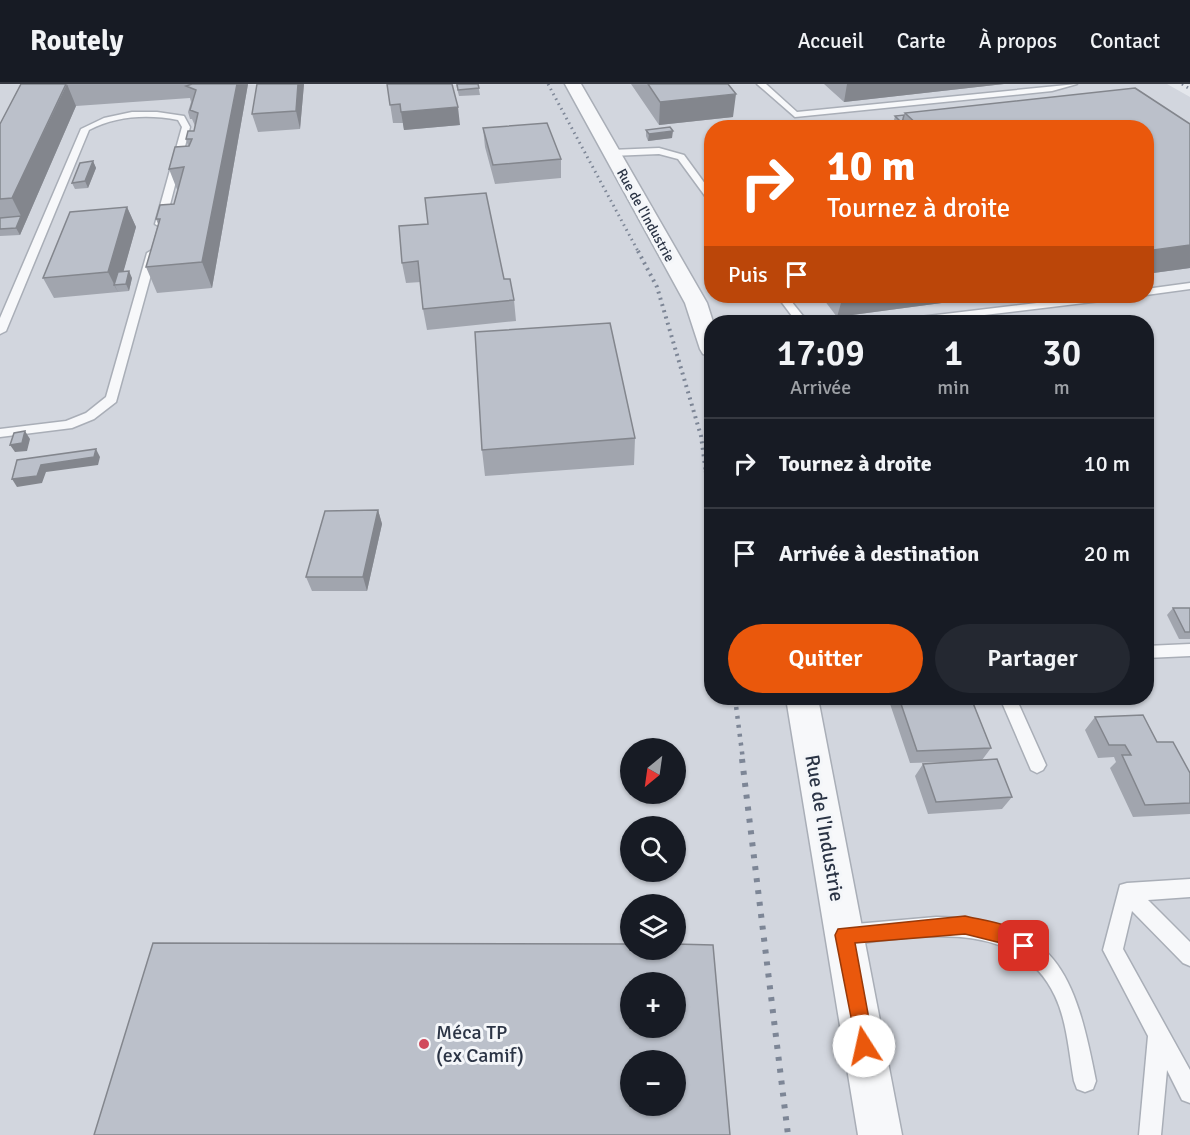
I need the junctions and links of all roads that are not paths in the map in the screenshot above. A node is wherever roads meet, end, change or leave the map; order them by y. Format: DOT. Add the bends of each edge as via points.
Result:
graph roads {
  1 [pos="573,84"];
  2 [pos="761,84"];
  3 [pos="1073,84"];
  4 [pos="611,153"];
  5 [pos="704,188"];
  6 [pos="1190,286"];
  7 [pos="1154,291"];
  8 [pos="787,303"];
  9 [pos="1059,303"];
  10 [pos="797,315"];
  11 [pos="961,315"];
  12 [pos="704,328"];
  13 [pos="0,331"];
  14 [pos="0,433"];
  15 [pos="1190,650"];
  16 [pos="1154,652"];
  17 [pos="802,705"];
  18 [pos="1011,705"];
  19 [pos="1037,765"];
  20 [pos="1190,888"];
  21 [pos="1127,892"];
  22 [pos="844,935"];
  23 [pos="1190,956"];
  24 [pos="1159,1034"];
  25 [pos="1085,1081"];
  26 [pos="1190,1092"];
  27 [pos="880,1135"];
  28 [pos="1150,1135"];
  1 -- 4 [label="street, Rue de l'Industrie"];
  2 -- 3 [label="lane" via="795,115"];
  4 -- 5 [label="lane" via="659,151 681,157"];
  4 -- 12 [label="street, Rue de l'Industrie" via="696,303"];
  6 -- 7 [label="lane"];
  8 -- 10 [label="lane"];
  9 -- 11 [label="lane"];
  13 -- 14 [label="lane" via="85,129 112,118 167,114 181,118 186,127 112,399 90,416 68,425"];
  15 -- 16 [label="lane"];
  17 -- 22 [label="street, Rue de l'Industrie"];
  18 -- 19 [label="lane"];
  20 -- 21 [label="lane"];
  21 -- 23 [label="lane"];
  21 -- 24 [label="lane" via="1113,950"];
  22 -- 25 [label="lane" via="965,925 1009,936 1038,956 1063,989"];
  22 -- 27 [label="street, Rue de l'Industrie"];
  24 -- 26 [label="lane"];
  24 -- 28 [label="lane"];
}
